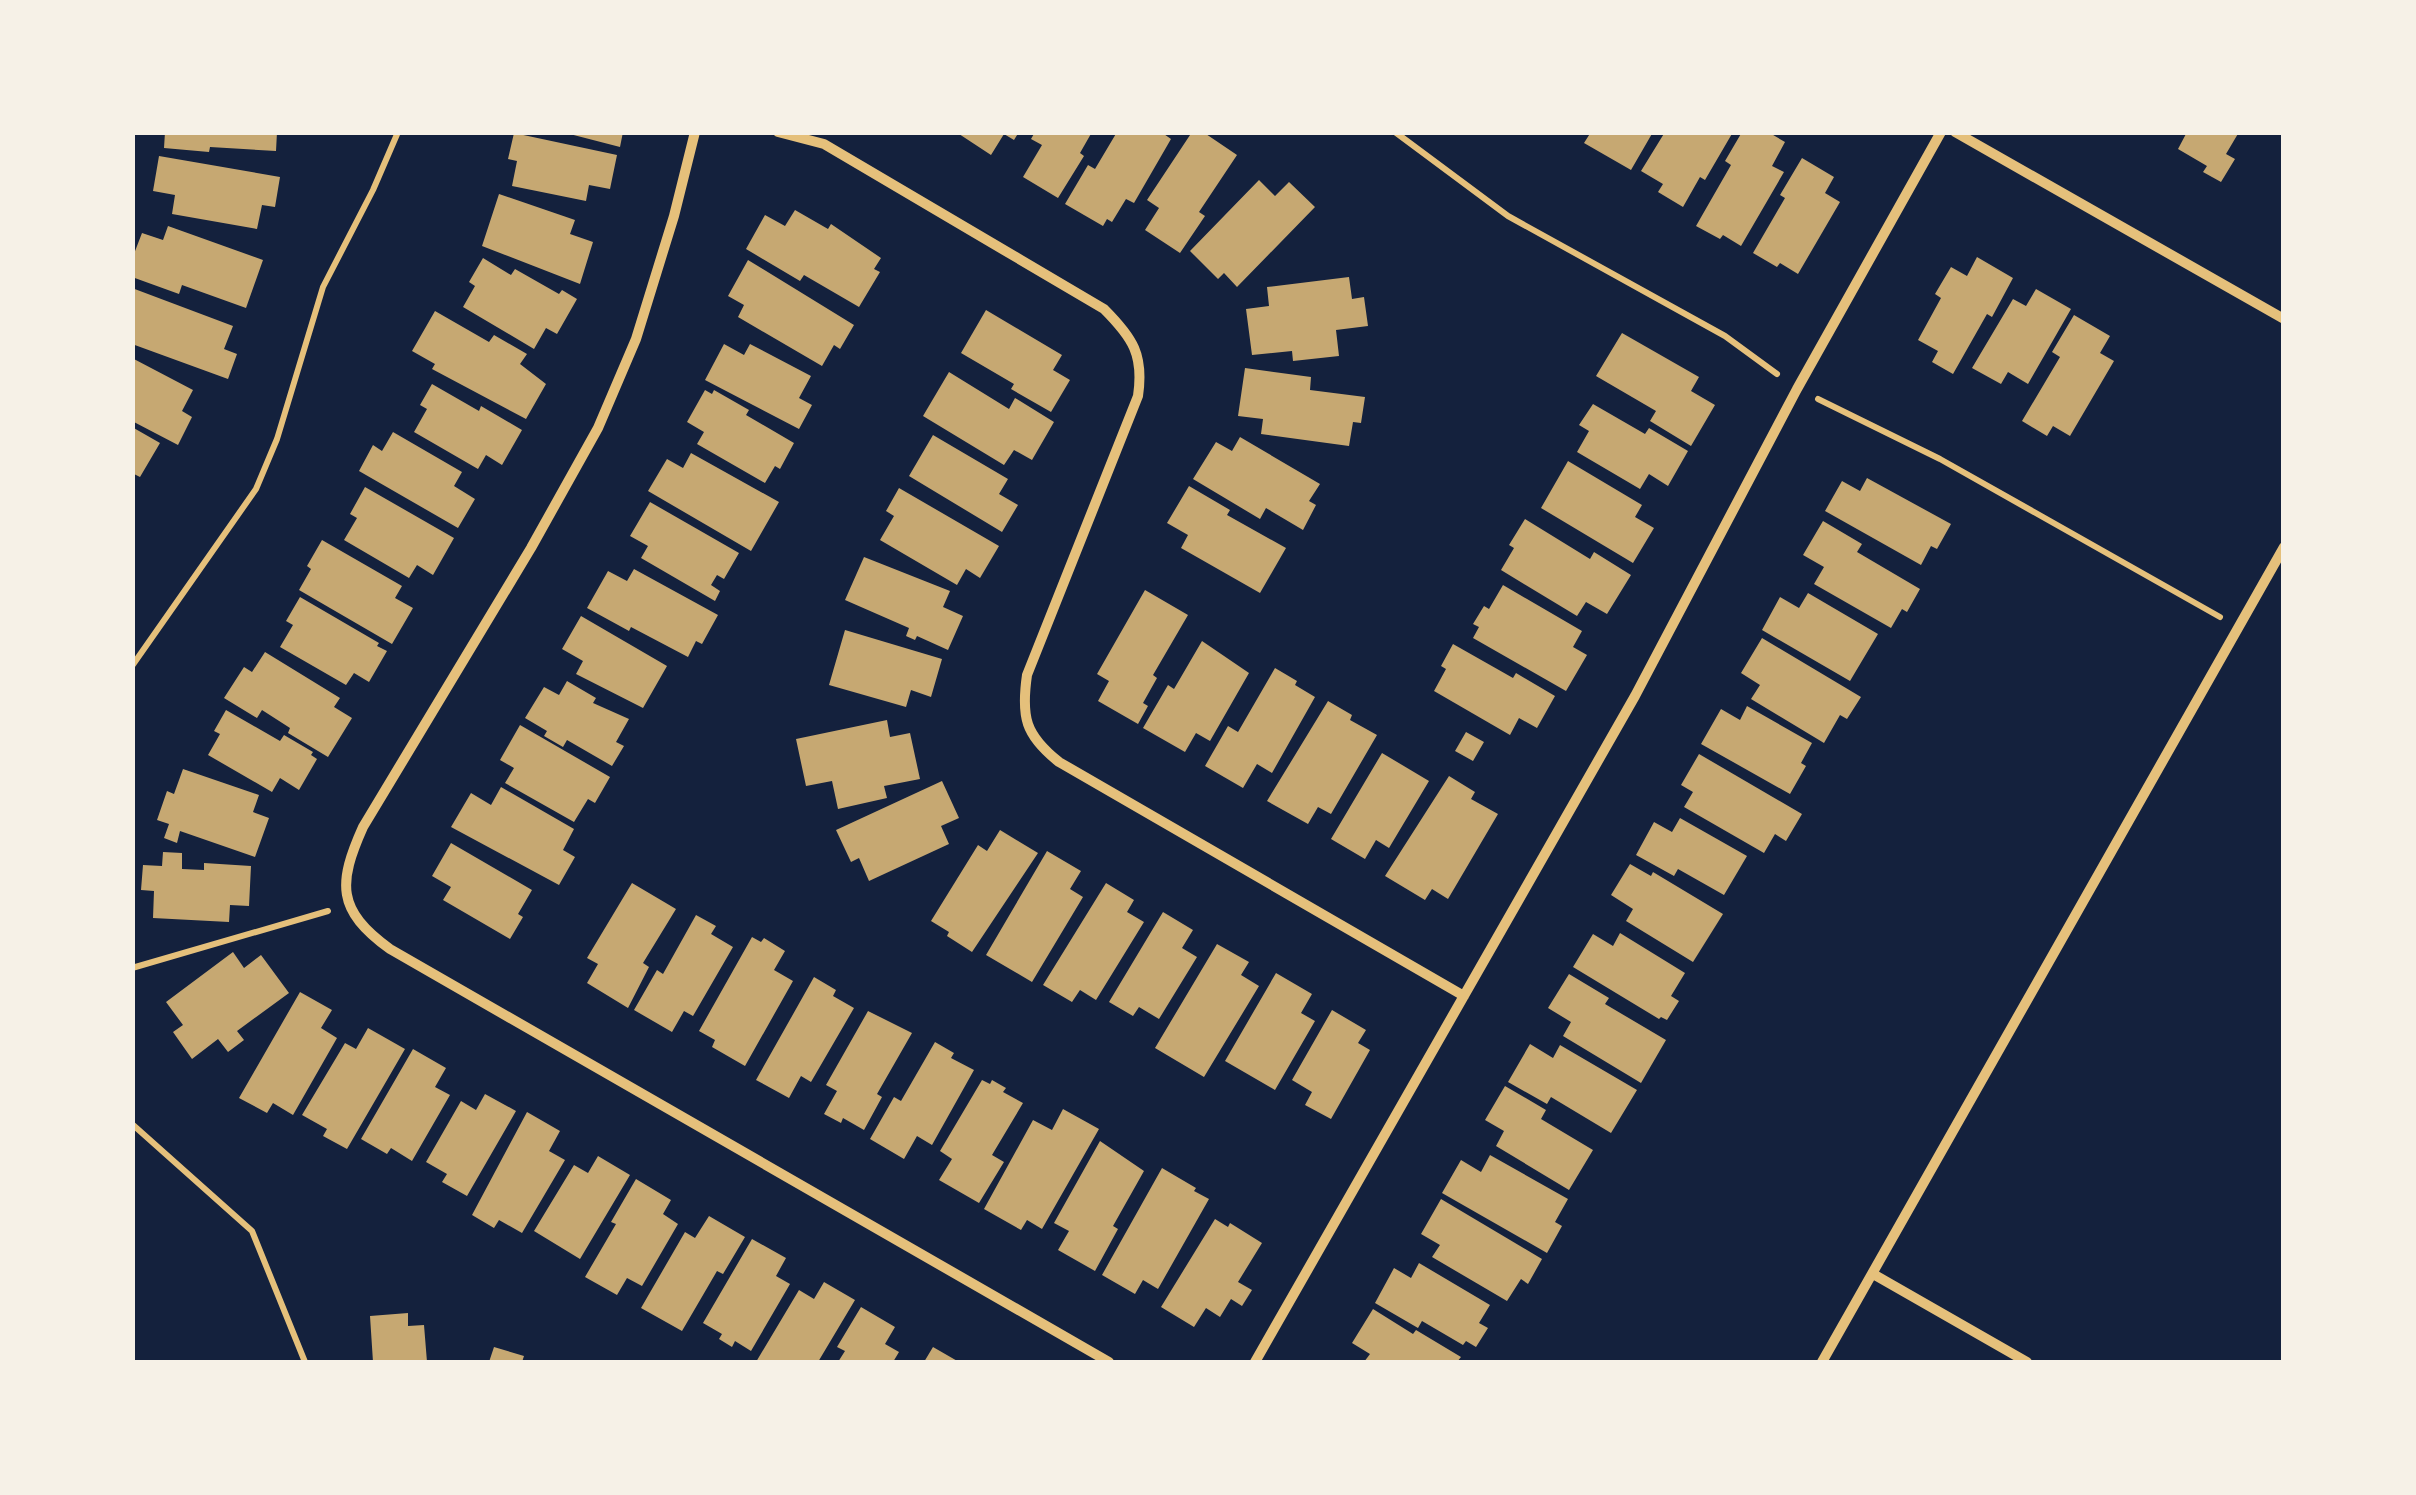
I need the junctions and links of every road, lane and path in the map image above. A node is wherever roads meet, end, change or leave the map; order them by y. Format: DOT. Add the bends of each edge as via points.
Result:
graph roads {
  1 [pos="398,132"];
  2 [pos="695,132"];
  3 [pos="778,132"];
  4 [pos="1941,132"];
  5 [pos="1954,132"];
  6 [pos="2284,318"];
  7 [pos="2284,547"];
  8 [pos="132,666"];
  9 [pos="349,906"];
  10 [pos="132,968"];
  11 [pos="1464,996"];
  12 [pos="132,1124"];
  13 [pos="1873,1274"];
  14 [pos="305,1362"];
  15 [pos="1109,1362"];
  16 [pos="1255,1362"];
  17 [pos="1822,1362"];
  18 [pos="2026,1362"];
  1 -- 8 [label="path" via="323,287 256,489"];
  2 -- 9 [label="street" via="636,339 598,428 363,826 346,866"];
  3 -- 11 [label="street" via="824,144 1104,309 1136,349 1142,371 1138,396 1027,675 1022,706 1041,747"];
  4 -- 11 [label="street"];
  5 -- 6 [label="street"];
  7 -- 13 [label="street"];
  9 -- 10 [label="path"];
  9 -- 15 [label="street" via="366,932 390,949"];
  11 -- 16 [label="street"];
  12 -- 14 [label="path" via="252,1231"];
  13 -- 17 [label="street"];
  13 -- 18 [label="street"];
}
